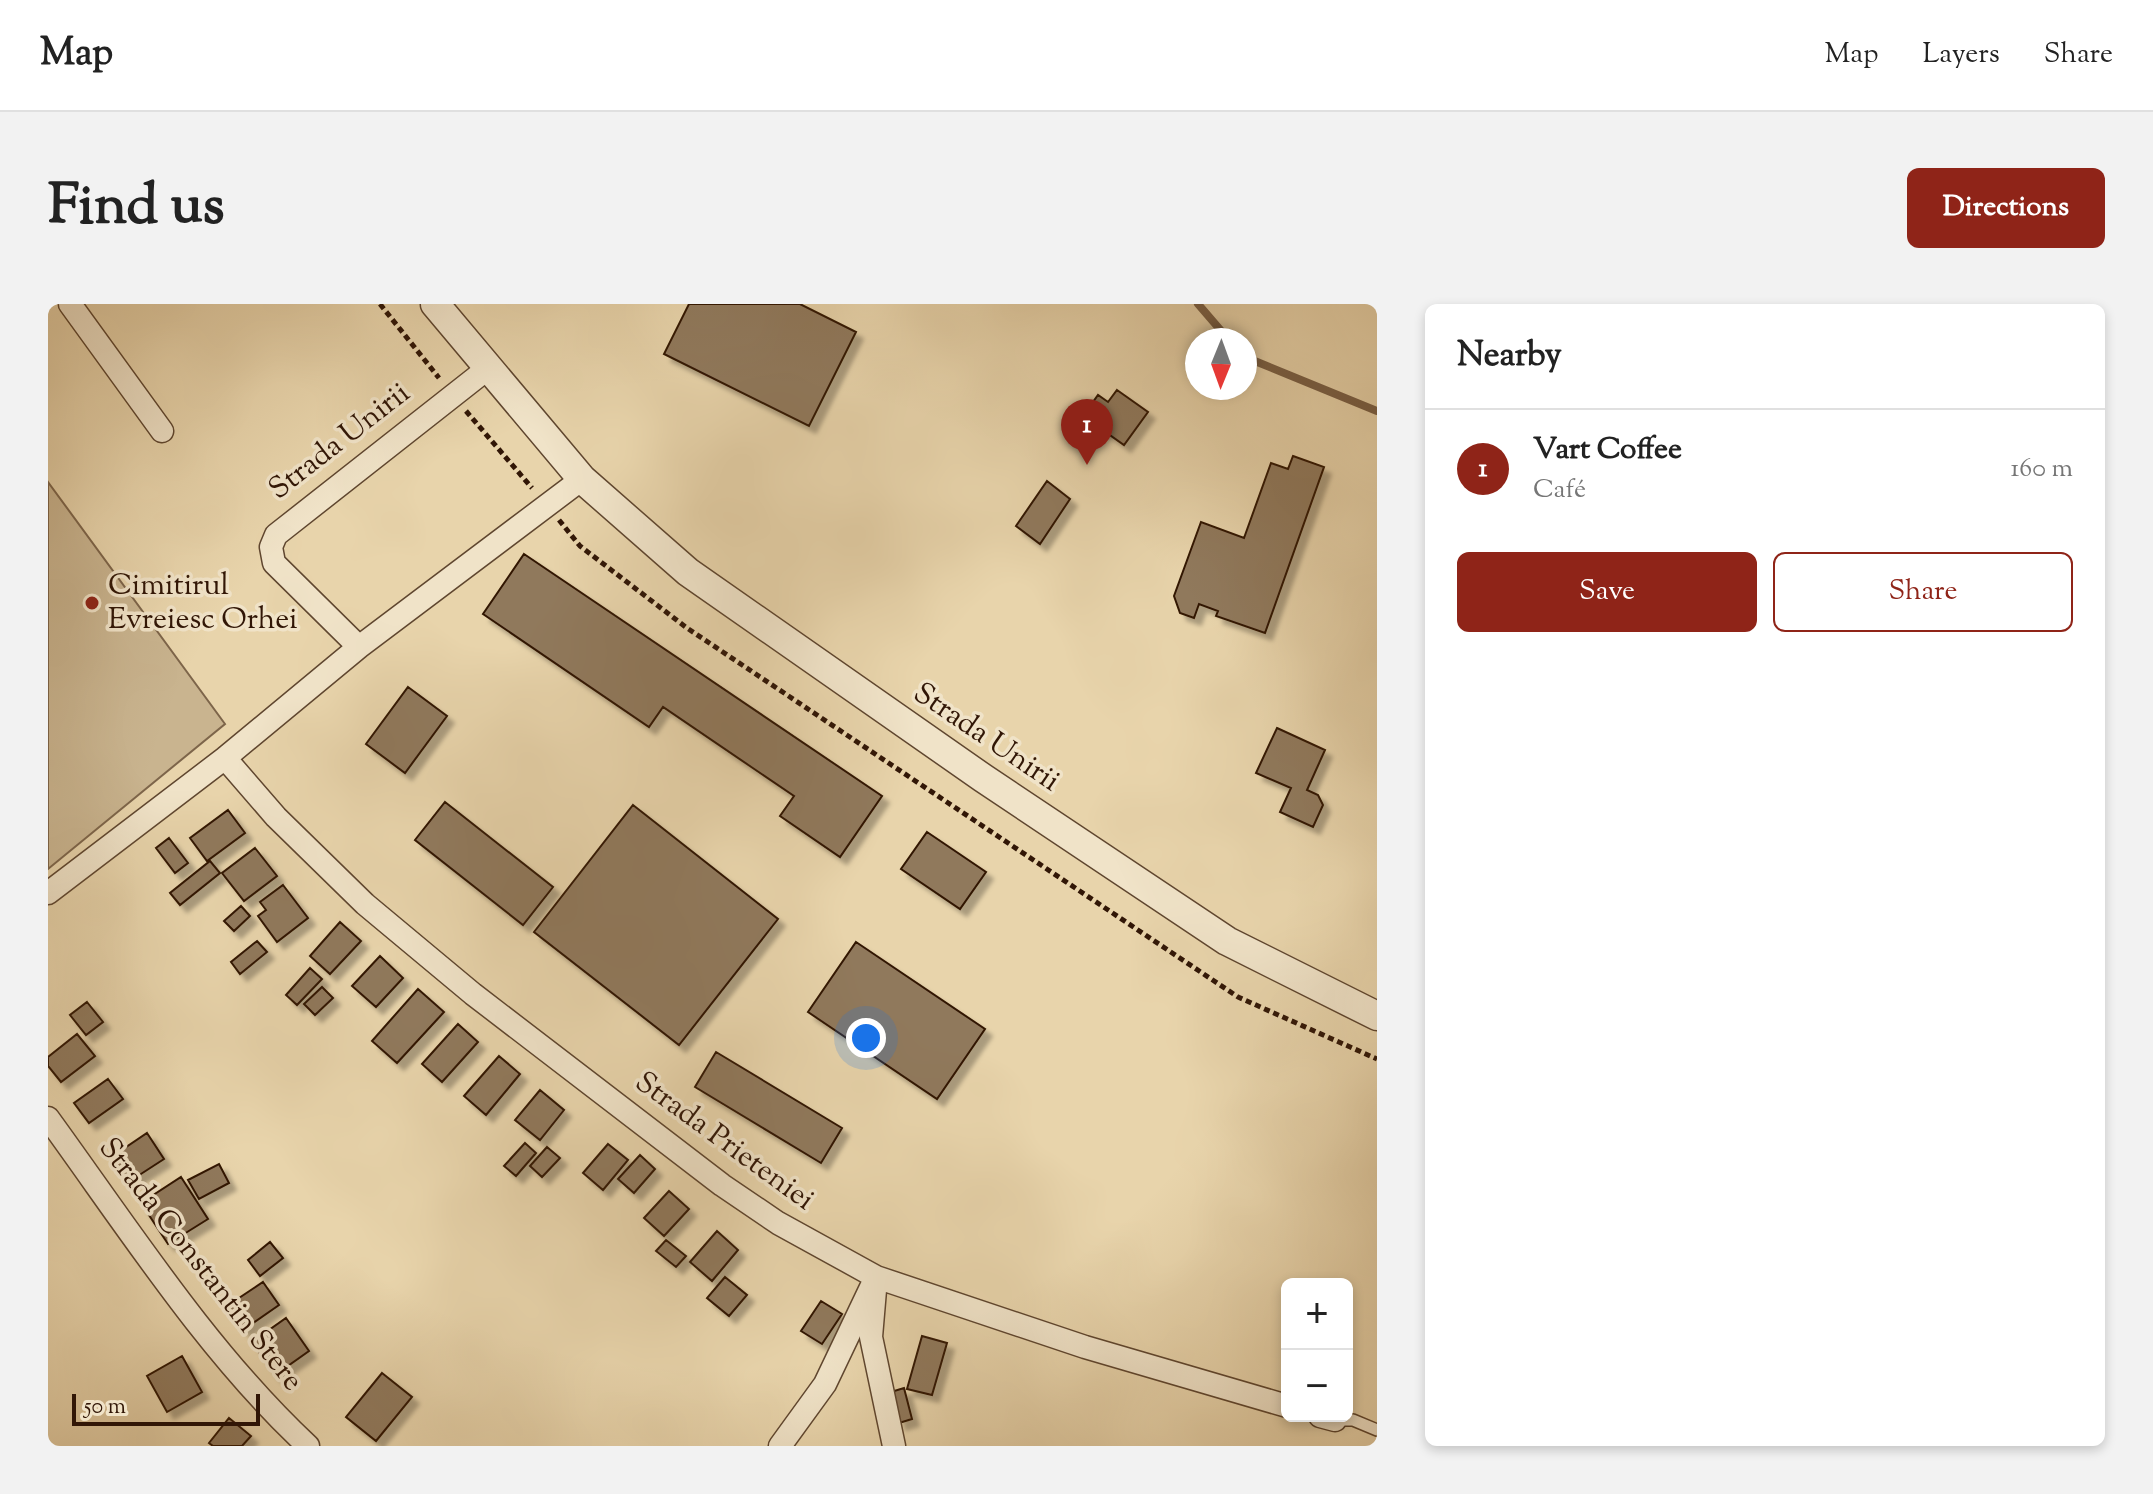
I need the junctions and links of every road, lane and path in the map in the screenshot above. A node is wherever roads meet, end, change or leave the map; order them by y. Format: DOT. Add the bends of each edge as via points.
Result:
graph roads {
  1 [pos="70,304"];
  2 [pos="435,304"];
  3 [pos="487,369"];
  4 [pos="162,431"];
  5 [pos="582,479"];
  6 [pos="359,647"];
  7 [pos="225,758"];
  8 [pos="48,893"];
  9 [pos="1377,1016"];
  10 [pos="48,1118"];
  11 [pos="876,1277"];
  12 [pos="1281,1404"];
  13 [pos="1353,1420"];
  14 [pos="1377,1430"];
  15 [pos="308,1446"];
  16 [pos="780,1446"];
  17 [pos="894,1446"];
  1 -- 4 [label="street"];
  2 -- 3 [label="street, Strada Unirii"];
  3 -- 5 [label="street, Strada Unirii"];
  3 -- 6 [label="street, Strada Unirii" via="276,535 271,547 274,563"];
  5 -- 6 [label="street"];
  5 -- 9 [label="street, Strada Unirii" via="688,572 983,778 1227,941"];
  6 -- 7 [label="street"];
  7 -- 8 [label="street"];
  7 -- 11 [label="street, Strada Prieteniei" via="323,866 473,994 722,1185"];
  10 -- 15 [label="street, Strada Constantin Stere" via="156,1268"];
  11 -- 12 [label="street, Strada Prieteniei" via="1085,1347"];
  11 -- 16 [label="street" via="825,1384"];
  11 -- 17 [label="street" via="871,1337"];
  13 -- 14 [label="lane"];
}
